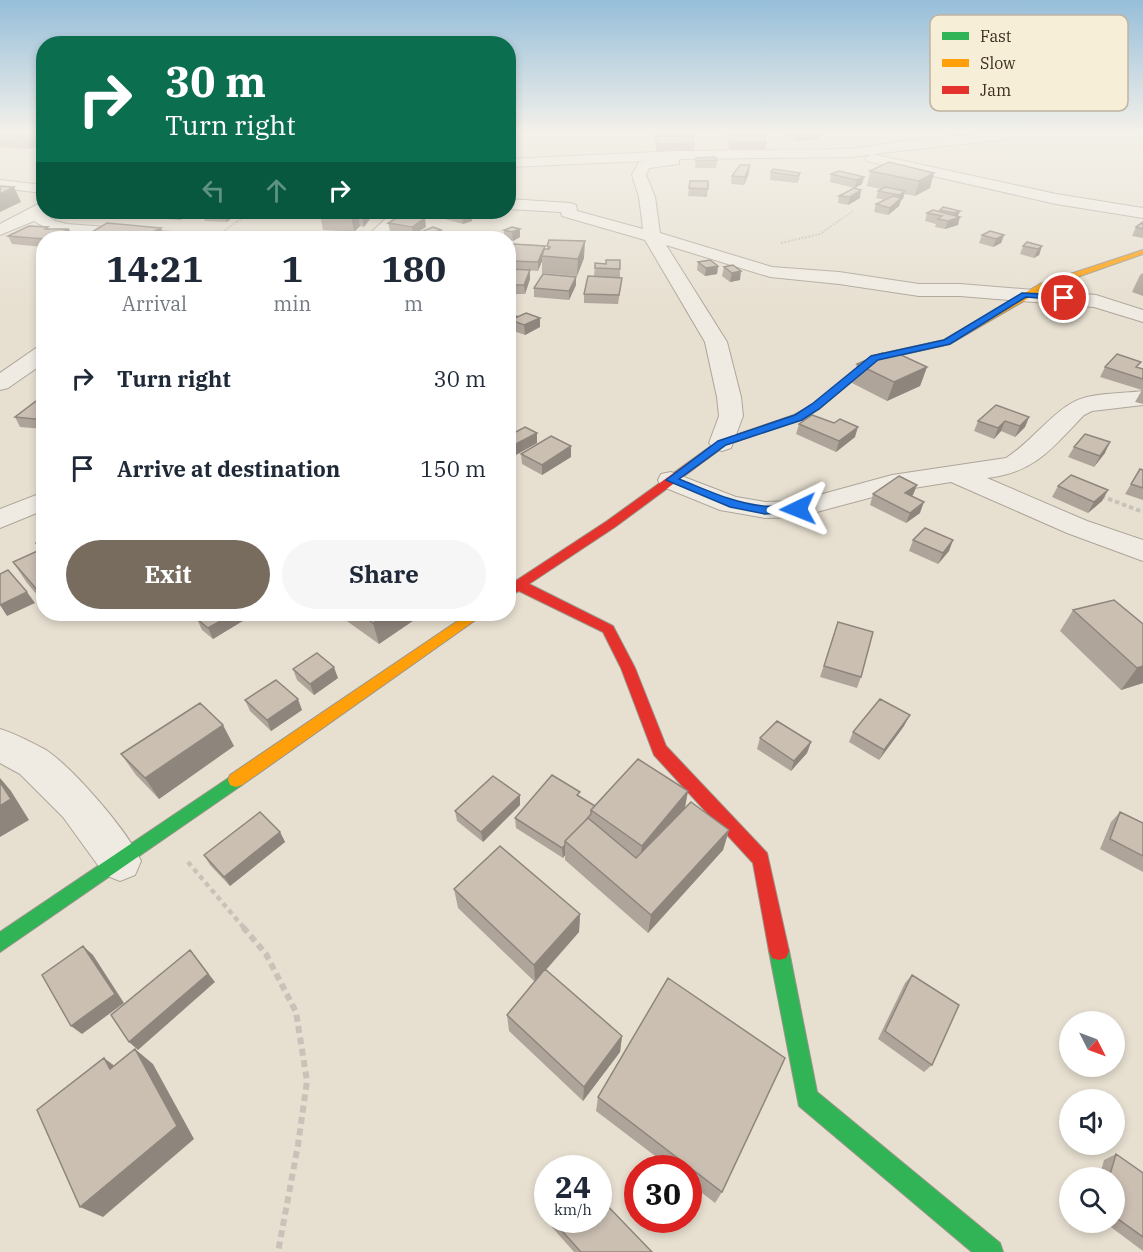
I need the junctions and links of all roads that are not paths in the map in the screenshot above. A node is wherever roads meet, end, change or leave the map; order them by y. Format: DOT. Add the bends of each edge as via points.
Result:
graph roads {
  1 [pos="639,191"];
  2 [pos="1019,191"];
  3 [pos="516,205"];
  4 [pos="604,206"];
  5 [pos="570,208"];
  6 [pos="36,212"];
  7 [pos="1143,213"];
  8 [pos="45,219"];
  9 [pos="394,219"];
  10 [pos="0,230"];
  11 [pos="93,231"];
  12 [pos="381,231"];
  13 [pos="652,237"];
  14 [pos="1143,252"];
  15 [pos="1024,295"];
  16 [pos="1143,316"];
  17 [pos="36,358"];
  18 [pos="0,383"];
  19 [pos="1143,398"];
  20 [pos="722,443"];
  21 [pos="954,472"];
  22 [pos="671,480"];
  23 [pos="36,504"];
  24 [pos="0,519"];
  25 [pos="1143,551"];
  26 [pos="516,587"];
  27 [pos="516,589"];
  28 [pos="467,621"];
  29 [pos="0,744"];
  30 [pos="120,861"];
  31 [pos="0,943"];
  32 [pos="991,1252"];
  1 -- 13 [label="street" via="639,204"];
  2 -- 7 [label="street"];
  3 -- 5 [label="street"];
  4 -- 5 [label="street"];
  5 -- 13 [label="street" via="568,213"];
  6 -- 10 [label="street"];
  8 -- 11 [label="street" via="66,229"];
  9 -- 12 [label="street"];
  13 -- 15 [label="street" via="770,272 888,287"];
  13 -- 20 [label="street" via="716,342 731,416"];
  14 -- 15 [label="street"];
  15 -- 16 [label="street" via="1096,302"];
  15 -- 20 [label="street" via="947,342 875,358 798,417"];
  17 -- 18 [label="street"];
  19 -- 21 [label="street" via="1086,405 1076,410 1031,454 1015,464"];
  20 -- 22 [label="street"];
  21 -- 22 [label="street" via="892,483 798,509 765,510 730,504"];
  21 -- 25 [label="street" via="1077,527"];
  22 -- 26 [label="street"];
  23 -- 24 [label="street"];
  27 -- 32 [label="street" via="608,629 660,750 761,859 807,1098"];
  28 -- 30 [label="street"];
  29 -- 30 [label="street" via="34,763 77,805"];
  30 -- 31 [label="street"];
}
